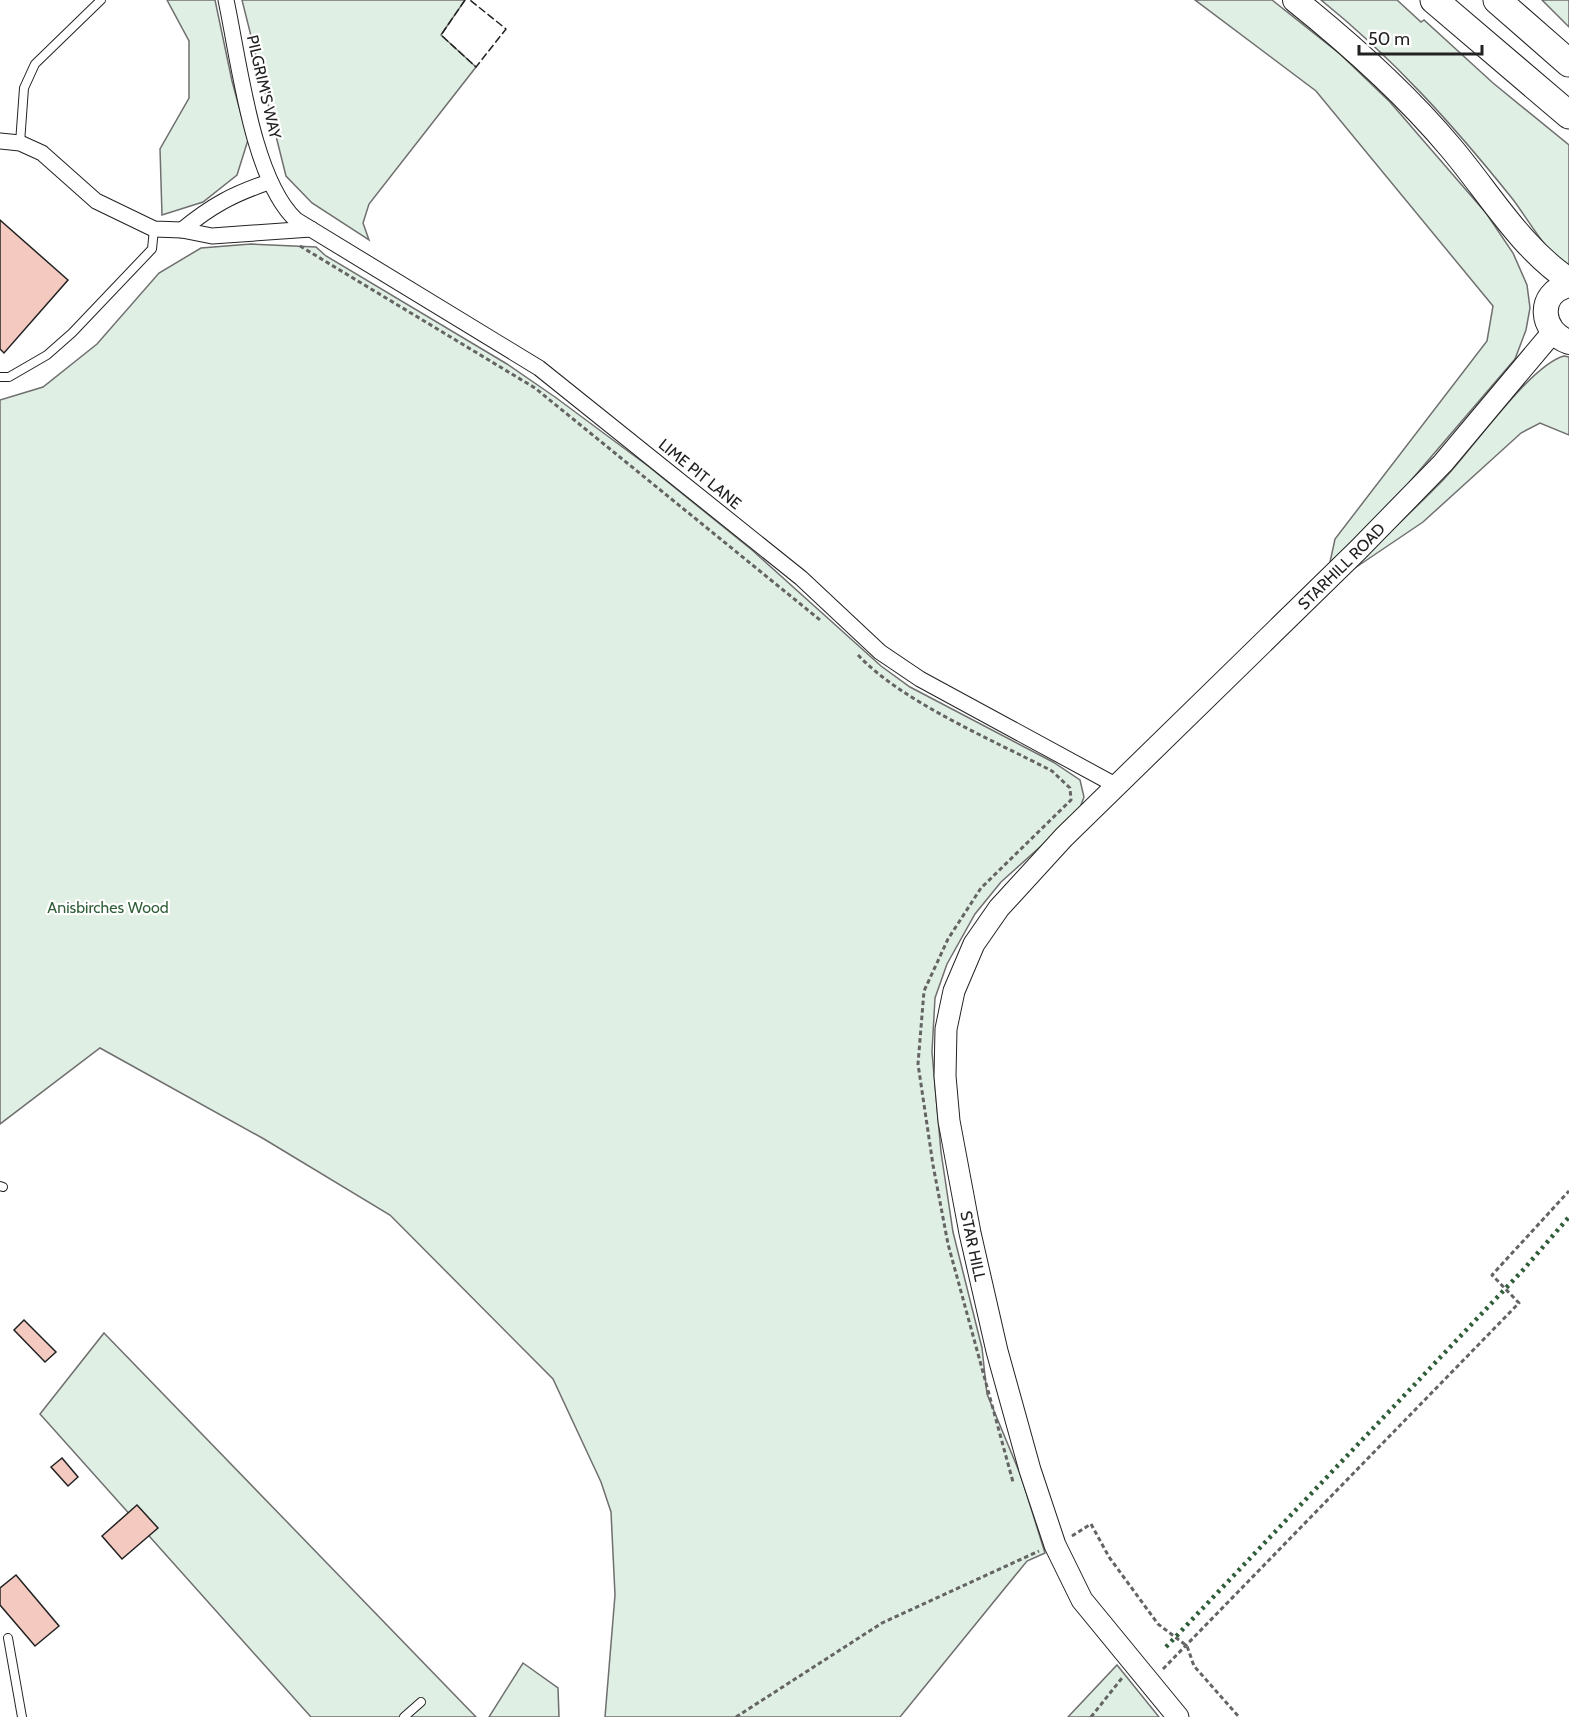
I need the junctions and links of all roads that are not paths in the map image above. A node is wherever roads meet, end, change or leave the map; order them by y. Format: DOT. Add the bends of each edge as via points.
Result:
graph roads {
  1 [pos="101,0"];
  2 [pos="226,0"];
  3 [pos="1295,0"];
  4 [pos="1434,0"];
  5 [pos="1497,0"];
  6 [pos="1569,63"];
  7 [pos="1569,115"];
  8 [pos="0,141"];
  9 [pos="20,143"];
  10 [pos="269,182"];
  11 [pos="154,229"];
  12 [pos="312,229"];
  13 [pos="182,230"];
  14 [pos="1527,245"];
  15 [pos="1569,283"];
  16 [pos="1545,310"];
  17 [pos="1561,338"];
  18 [pos="0,377"];
  19 [pos="1117,786"];
  20 [pos="8,1638"];
  21 [pos="421,1702"];
  22 [pos="22,1717"];
  23 [pos="404,1717"];
  24 [pos="1178,1717"];
  1 -- 9 [label="lane" via="35,64 24,88"];
  2 -- 10 [label="street, PILGRIM'S WAY"];
  3 -- 14 [label="main road" via="1406,98 1457,154"];
  4 -- 7 [label="highway"];
  5 -- 6 [label="highway"];
  8 -- 9 [label="street"];
  9 -- 11 [label="street" via="42,153 96,201"];
  10 -- 12 [label="street, LIME PIT LANE" via="284,209"];
  10 -- 13 [label="street" via="233,194"];
  11 -- 13 [label="street"];
  11 -- 18 [label="lane" via="152,249 72,333 47,355 9,377"];
  12 -- 13 [label="street" via="212,236"];
  12 -- 19 [label="street, LIME PIT LANE" via="539,368 801,578 888,657 920,679"];
  14 -- 15 [label="main road"];
  14 -- 16 [label="main road" via="1541,282"];
  15 -- 16 [label="main road" via="1552,295"];
  16 -- 17 [label="main road" via="1548,327"];
  17 -- 19 [label="street, STARHILL ROAD" via="1443,463"];
  19 -- 24 [label="street, STAR HILL" via="999,908 974,944 954,991 946,1029 945,1076 949,1121 970,1233 1046,1548 1082,1600"];
  20 -- 22 [label="lane"];
  21 -- 23 [label="lane"];
}
